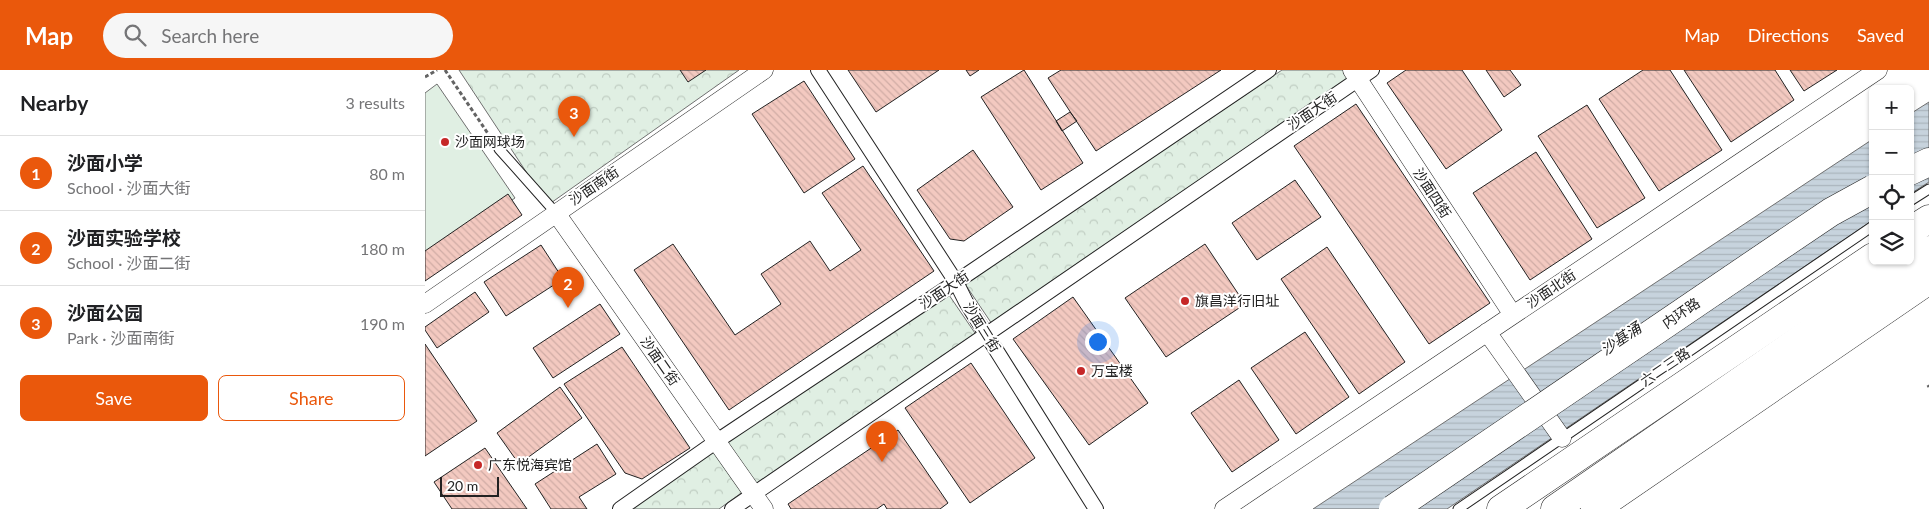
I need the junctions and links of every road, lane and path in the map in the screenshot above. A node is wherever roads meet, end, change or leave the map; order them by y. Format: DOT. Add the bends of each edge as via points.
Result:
graph roads {
  1 [pos="437,70"];
  2 [pos="445,70"];
  3 [pos="764,70"];
  4 [pos="817,70"];
  5 [pos="1269,70"];
  6 [pos="1373,70"];
  7 [pos="1878,70"];
  8 [pos="1355,75"];
  9 [pos="425,77"];
  10 [pos="499,149"];
  11 [pos="1929,162"];
  12 [pos="1914,169"];
  13 [pos="1929,189"];
  14 [pos="1869,191"];
  15 [pos="1914,198"];
  16 [pos="556,213"];
  17 [pos="1929,219"];
  18 [pos="1869,229"];
  19 [pos="1914,229"];
  20 [pos="1929,250"];
  21 [pos="1869,260"];
  22 [pos="1929,280"];
  23 [pos="956,282"];
  24 [pos="425,304"];
  25 [pos="1513,315"];
  26 [pos="1487,332"];
  27 [pos="986,335"];
  28 [pos="1560,437"];
  29 [pos="717,441"];
  30 [pos="754,493"];
  31 [pos="620,509"];
  32 [pos="732,509"];
  33 [pos="764,509"];
  34 [pos="1096,509"];
  35 [pos="1224,509"];
  36 [pos="1393,509"];
  37 [pos="1458,509"];
  38 [pos="1501,509"];
  39 [pos="1555,509"];
  40 [pos="1595,509"];
  1 -- 9 [label="path"];
  2 -- 10 [label="path"];
  3 -- 16 [label="street, 沙面南街"];
  4 -- 23 [label="street, 沙面三街"];
  5 -- 23 [label="street, 沙面大街"];
  6 -- 8 [label="street, 沙面大街"];
  7 -- 25 [label="street, 沙面北街"];
  8 -- 25 [label="street, 沙面四街"];
  8 -- 27 [label="street, 沙面大街"];
  10 -- 16 [label="lane"];
  11 -- 12 [label="main road"];
  13 -- 15 [label="lane"];
  14 -- 36 [label="main road, 内环路, bridge" via="1773,251"];
  16 -- 24 [label="street, 沙面南街"];
  16 -- 29 [label="street, 沙面二街"];
  17 -- 19 [label="main road"];
  18 -- 28 [label="lane, 六二三路"];
  20 -- 39 [label="main road"];
  21 -- 38 [label="main road"];
  22 -- 40 [label="main road"];
  23 -- 27 [label="street, 沙面三街"];
  23 -- 29 [label="street, 沙面大街"];
  25 -- 26 [label="street, 沙面北街"];
  26 -- 28 [label="street"];
  26 -- 35 [label="street, 沙面北街"];
  27 -- 30 [label="street, 沙面大街"];
  27 -- 34 [label="street, 沙面三街"];
  28 -- 37 [label="lane, 六二三路"];
  29 -- 30 [label="street, 沙面二街"];
  29 -- 31 [label="street, 沙面大街"];
  30 -- 32 [label="street, 沙面大街"];
  30 -- 33 [label="street, 沙面二街"];
}
